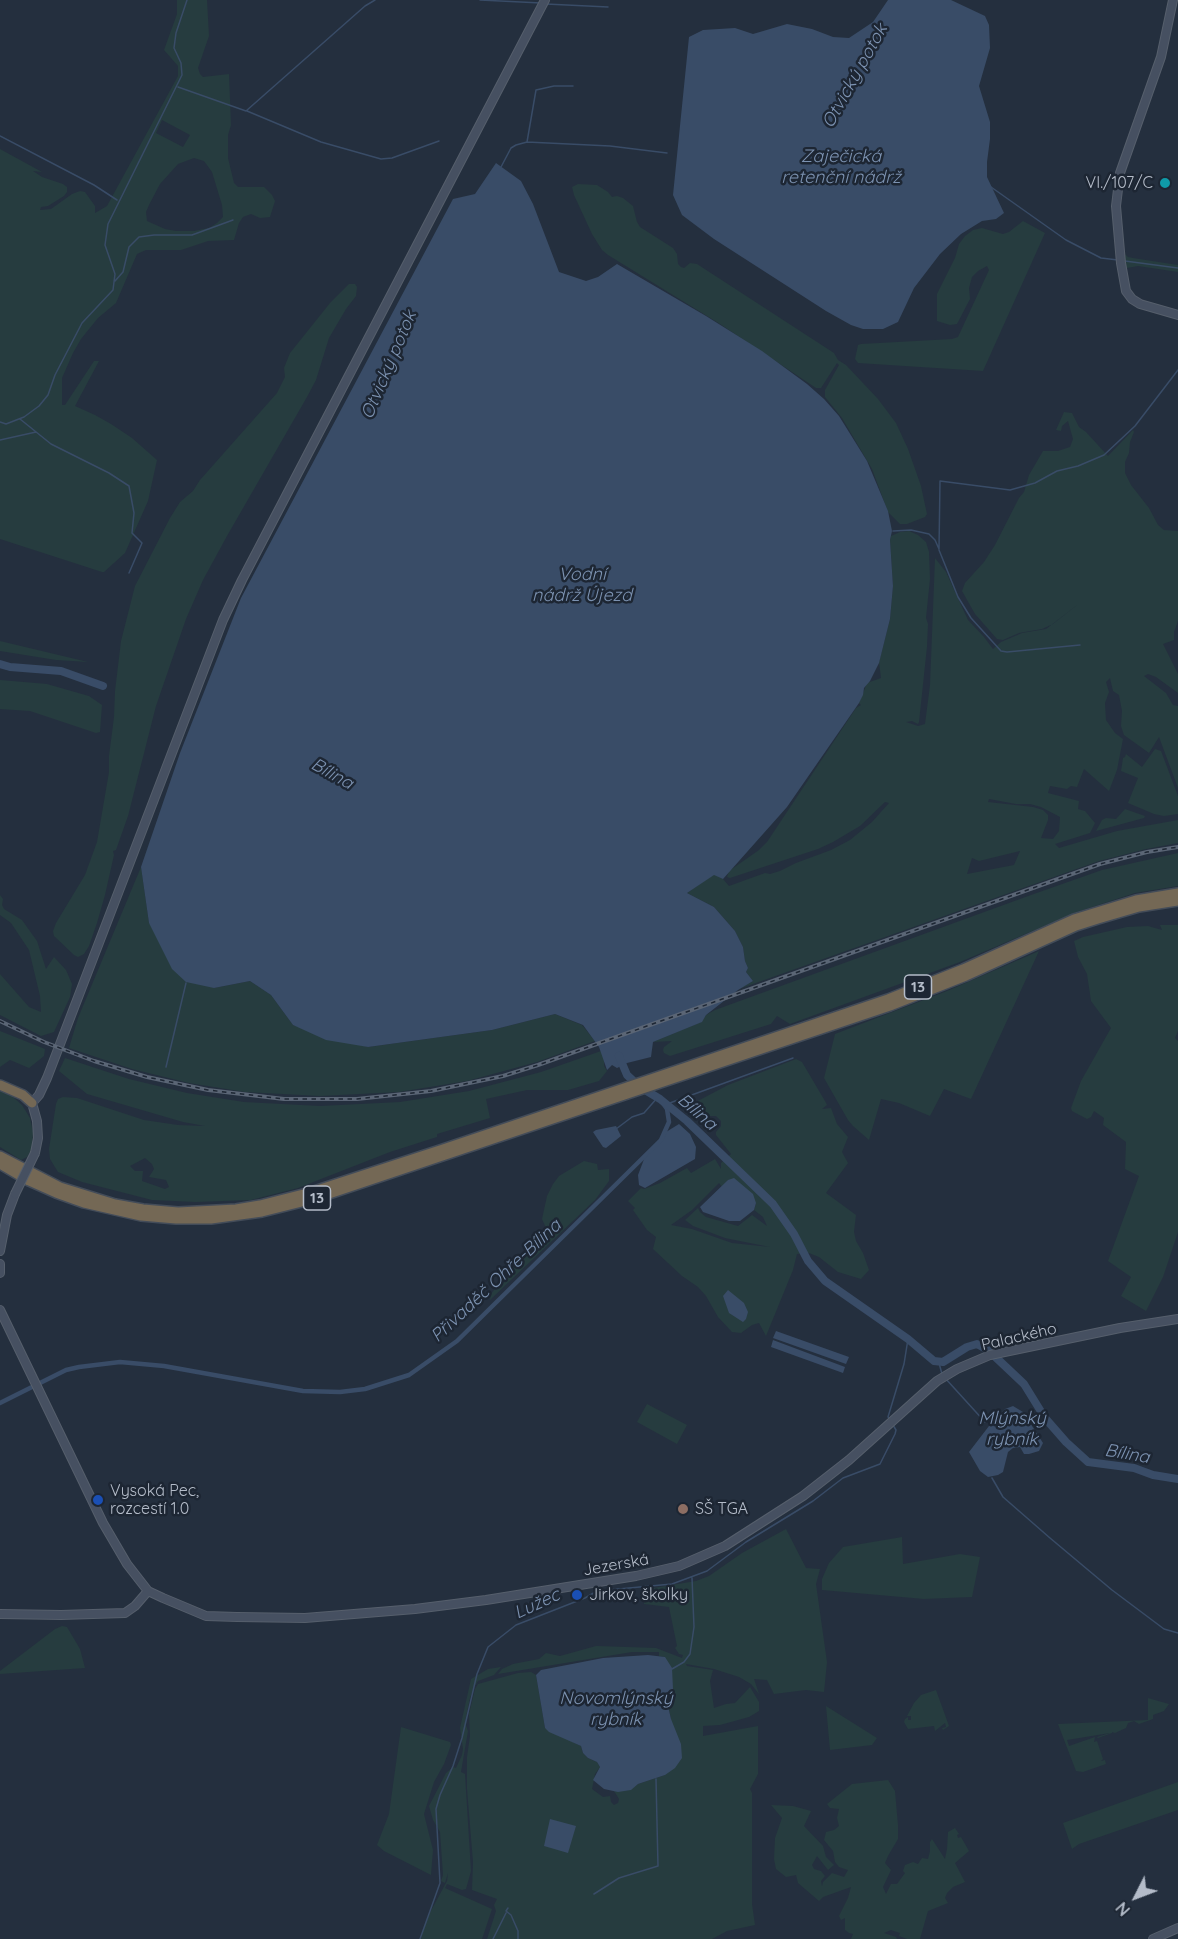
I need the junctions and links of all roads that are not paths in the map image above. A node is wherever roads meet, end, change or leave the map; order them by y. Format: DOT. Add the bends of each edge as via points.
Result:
graph roads {
  1 [pos="545,0"];
  2 [pos="1173,0"];
  3 [pos="1178,315"];
  4 [pos="1178,893"];
  5 [pos="1178,901"];
  6 [pos="0,1085"];
  7 [pos="32,1103"];
  8 [pos="0,1156"];
  9 [pos="0,1164"];
  10 [pos="0,1246"];
  11 [pos="0,1264"];
  12 [pos="0,1273"];
  13 [pos="0,1310"];
  14 [pos="0,1317"];
  15 [pos="1178,1319"];
  16 [pos="19,1349"];
  17 [pos="803,1496"];
  18 [pos="148,1591"];
  19 [pos="0,1614"];
  20 [pos="1178,1928"];
  21 [pos="1153,1939"];
  1 -- 7 [label="street" via="228,610 47,1078"];
  2 -- 3 [label="street" via="1159,65 1118,185 1116,206 1124,287 1132,299"];
  4 -- 8 [label="highway, 13" via="1137,900 1074,919 888,999 311,1192 260,1205 178,1212 115,1204 60,1187"];
  5 -- 9 [label="highway, 13" via="1139,907 1076,926 921,994 314,1199 262,1212 176,1219 141,1216 56,1193"];
  6 -- 7 [label="highway"];
  7 -- 10 [label="street, bridge" via="37,1121 35,1153 7,1215"];
  11 -- 12 [label="street"];
  13 -- 16 [label="street"];
  14 -- 16 [label="street"];
  15 -- 17 [label="street, Palackého" via="990,1355 969,1364 944,1377"];
  16 -- 18 [label="street" via="117,1550"];
  17 -- 18 [label="street, Jezerská" via="725,1546 679,1566 486,1600 305,1618 206,1616"];
  18 -- 19 [label="street" via="125,1613"];
  20 -- 21 [label="street"];
}
